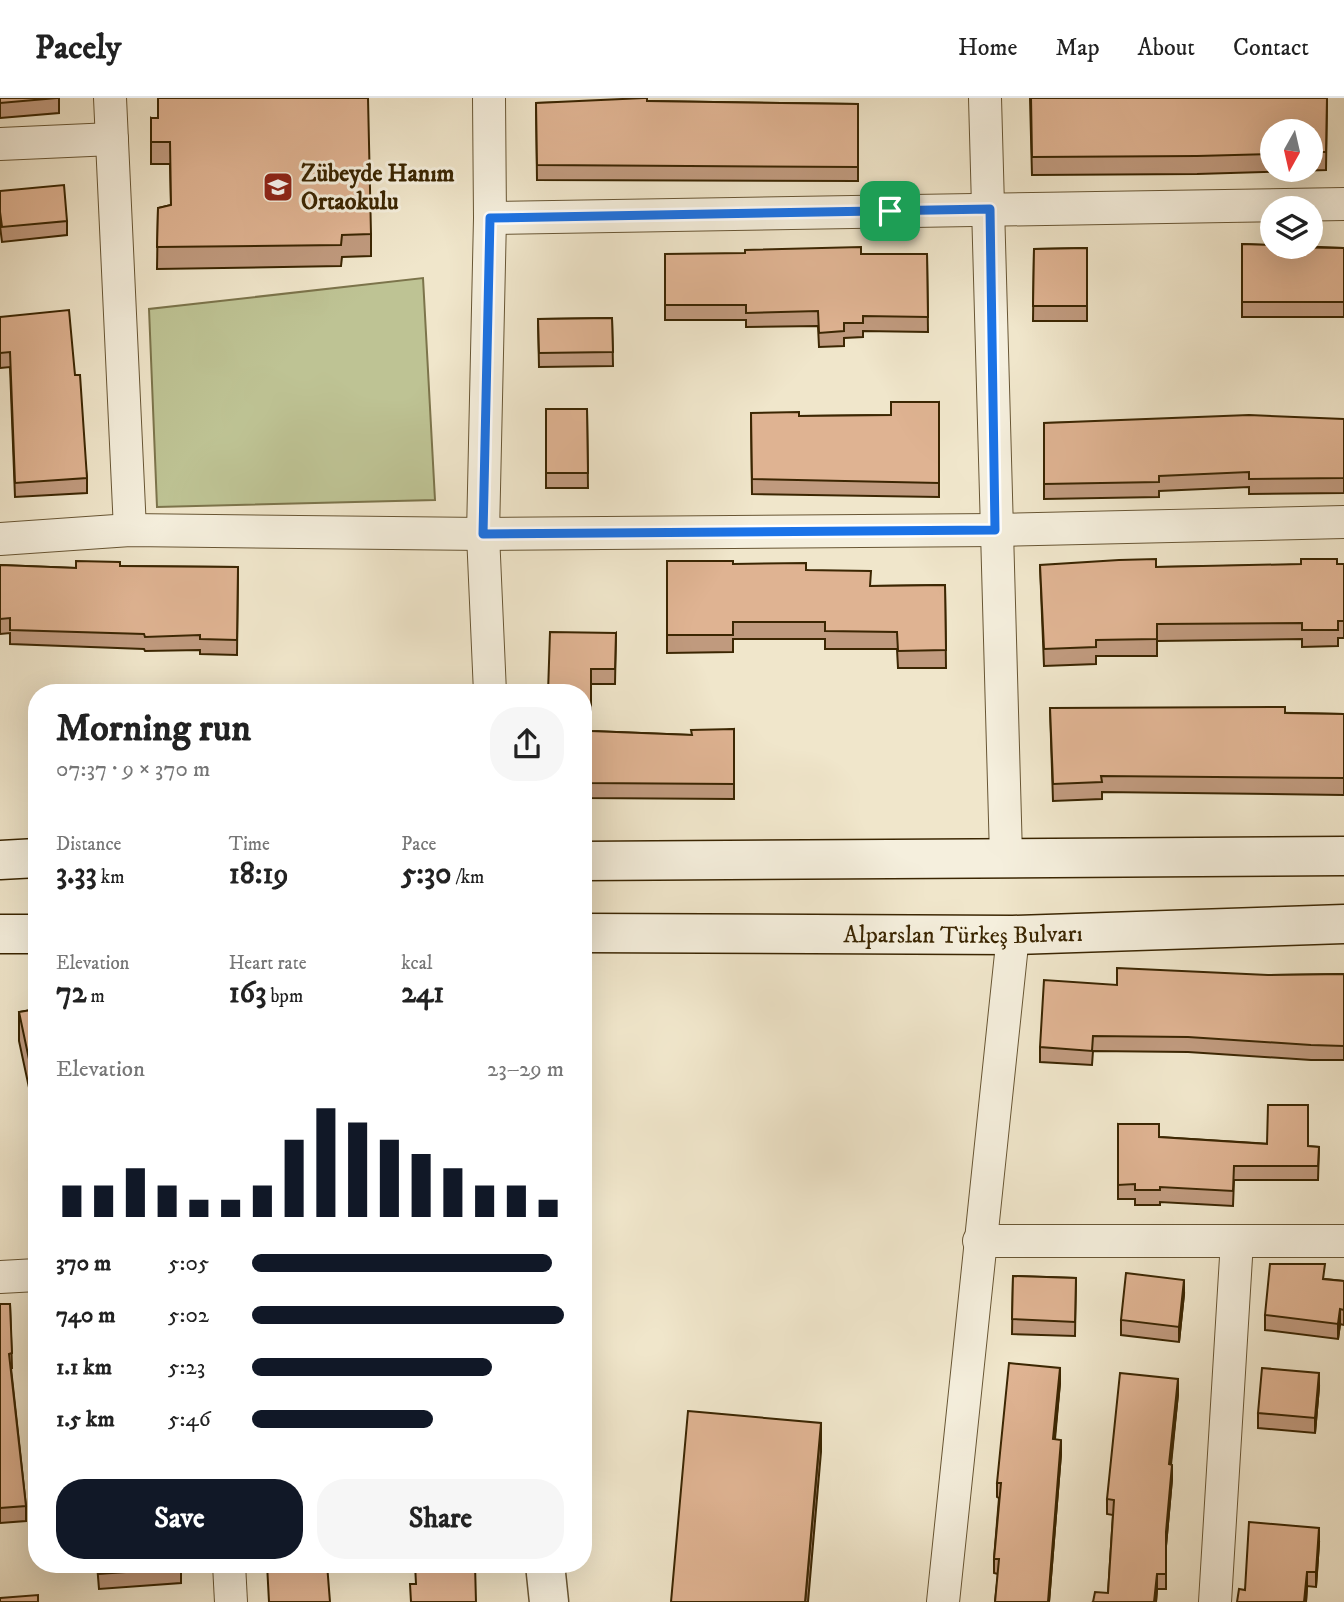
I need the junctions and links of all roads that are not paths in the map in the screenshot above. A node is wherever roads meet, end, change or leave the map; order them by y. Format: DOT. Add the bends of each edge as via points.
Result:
graph roads {
  1 [pos="110,98"];
  2 [pos="489,98"];
  3 [pos="985,98"];
  4 [pos="112,139"];
  5 [pos="0,144"];
  6 [pos="1344,204"];
  7 [pos="990,209"];
  8 [pos="490,218"];
  9 [pos="1344,522"];
  10 [pos="130,530"];
  11 [pos="995,530"];
  12 [pos="483,534"];
  13 [pos="0,539"];
  14 [pos="490,684"];
  15 [pos="1006,856"];
  16 [pos="1344,856"];
  17 [pos="28,858"];
  18 [pos="0,860"];
  19 [pos="592,861"];
  20 [pos="1344,924"];
  21 [pos="592,933"];
  22 [pos="0,934"];
  23 [pos="28,934"];
  24 [pos="1013,935"];
  25 [pos="979,1241"];
  26 [pos="1237,1241"];
  27 [pos="1344,1241"];
  28 [pos="28,1275"];
  29 [pos="0,1277"];
  30 [pos="229,1573"];
  31 [pos="231,1602"];
  32 [pos="943,1602"];
  33 [pos="1215,1602"];
  1 -- 4 [label="street"];
  2 -- 8 [label="street"];
  3 -- 7 [label="street"];
  4 -- 5 [label="street"];
  4 -- 10 [label="street"];
  6 -- 7 [label="street"];
  7 -- 8 [label="street"];
  7 -- 11 [label="street"];
  8 -- 12 [label="street"];
  9 -- 11 [label="street"];
  10 -- 12 [label="street"];
  10 -- 13 [label="street"];
  11 -- 12 [label="street"];
  11 -- 15 [label="street"];
  12 -- 14 [label="street"];
  15 -- 16 [label="main road"];
  15 -- 19 [label="main road"];
  17 -- 18 [label="main road"];
  20 -- 24 [label="main road, Alparslan Türkeş Bulvarı"];
  21 -- 24 [label="main road, Alparslan Türkeş Bulvarı"];
  22 -- 23 [label="main road"];
  24 -- 25 [label="street"];
  25 -- 26 [label="street"];
  25 -- 32 [label="street"];
  26 -- 27 [label="street"];
  26 -- 33 [label="street"];
  28 -- 29 [label="street"];
  30 -- 31 [label="street"];
}
